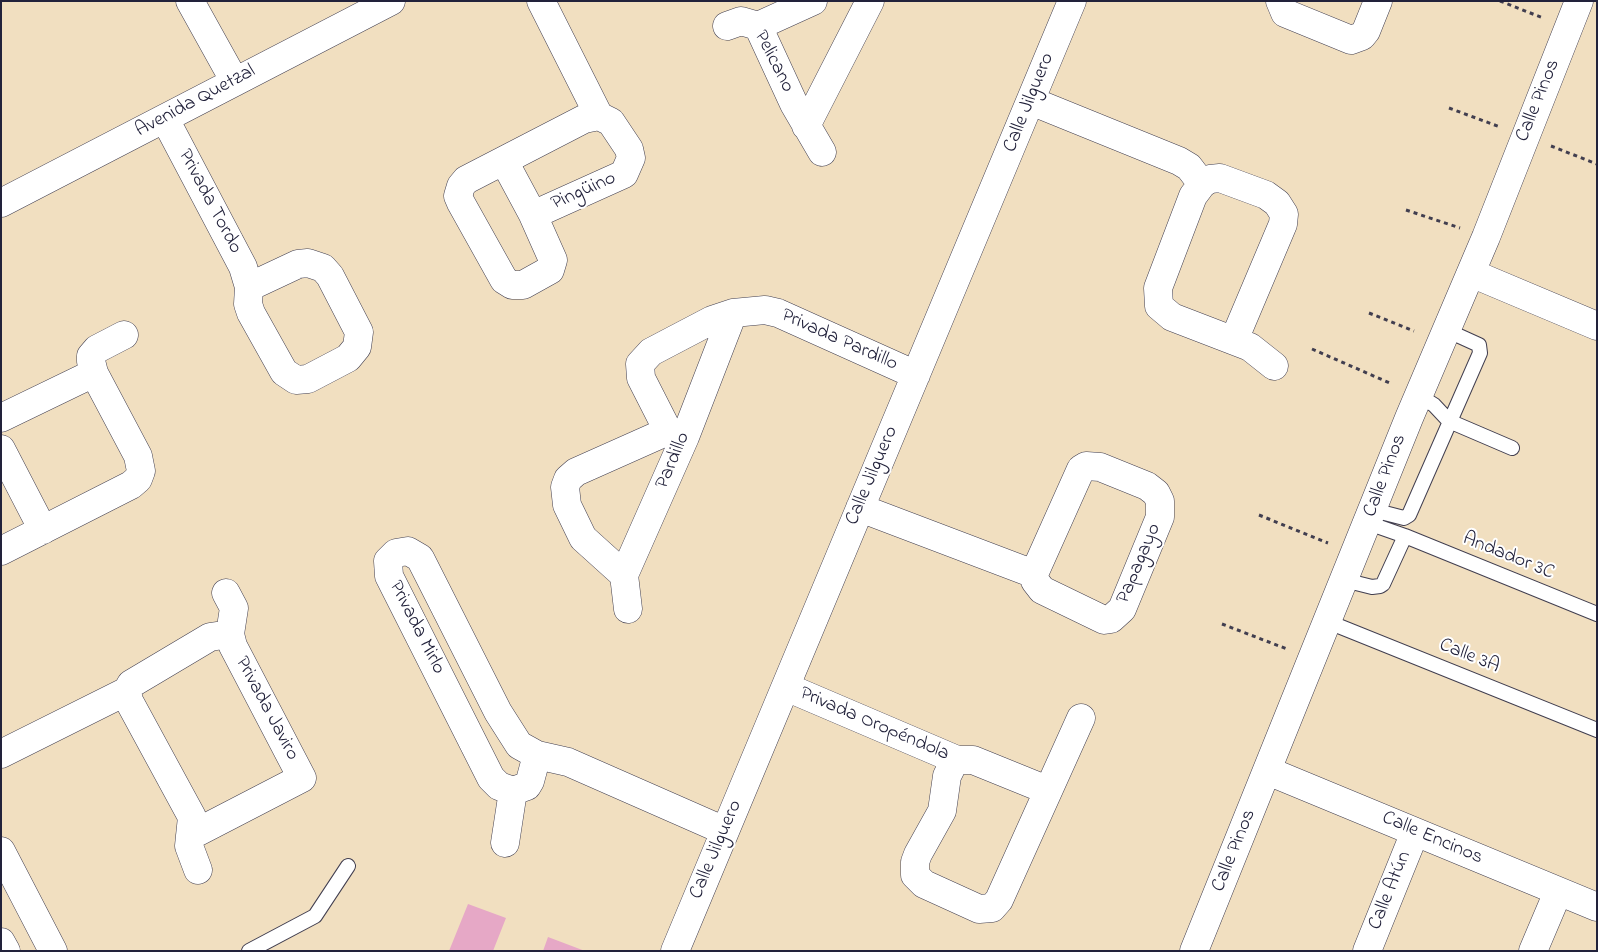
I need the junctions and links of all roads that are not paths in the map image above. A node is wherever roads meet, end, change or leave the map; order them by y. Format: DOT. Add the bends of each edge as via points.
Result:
graph roads {
  1 [pos="190,1"];
  2 [pos="391,1"];
  3 [pos="541,1"];
  4 [pos="813,1"];
  5 [pos="870,1"];
  6 [pos="1072,1"];
  7 [pos="1280,1"];
  8 [pos="1378,1"];
  9 [pos="1579,1"];
  10 [pos="727,26"];
  11 [pos="758,26"];
  12 [pos="235,82"];
  13 [pos="1032,101"];
  14 [pos="599,116"];
  15 [pos="165,119"];
  16 [pos="806,126"];
  17 [pos="822,152"];
  18 [pos="504,161"];
  19 [pos="1202,184"];
  20 [pos="1,203"];
  21 [pos="533,215"];
  22 [pos="1471,273"];
  23 [pos="249,287"];
  24 [pos="733,313"];
  25 [pos="1597,326"];
  26 [pos="124,335"];
  27 [pos="1443,336"];
  28 [pos="1234,340"];
  29 [pos="1274,366"];
  30 [pos="94,373"];
  31 [pos="916,375"];
  32 [pos="1418,395"];
  33 [pos="1,418"];
  34 [pos="1449,420"];
  35 [pos="676,434"];
  36 [pos="1512,448"];
  37 [pos="1,449"];
  38 [pos="860,508"];
  39 [pos="1370,516"];
  40 [pos="43,530"];
  41 [pos="1405,536"];
  42 [pos="1,551"];
  43 [pos="1034,574"];
  44 [pos="624,575"];
  45 [pos="1344,580"];
  46 [pos="226,593"];
  47 [pos="628,609"];
  48 [pos="1597,614"];
  49 [pos="1326,621"];
  50 [pos="230,634"];
  51 [pos="786,687"];
  52 [pos="127,691"];
  53 [pos="1081,718"];
  54 [pos="1597,730"];
  55 [pos="1,754"];
  56 [pos="537,755"];
  57 [pos="957,760"];
  58 [pos="1268,771"];
  59 [pos="1047,790"];
  60 [pos="513,791"];
  61 [pos="725,830"];
  62 [pos="1415,832"];
  63 [pos="190,836"];
  64 [pos="505,843"];
  65 [pos="1,851"];
  66 [pos="348,866"];
  67 [pos="198,870"];
  68 [pos="1558,892"];
  69 [pos="1597,908"];
  70 [pos="1,942"];
  71 [pos="6,951"];
  72 [pos="53,951"];
  73 [pos="249,951"];
  74 [pos="675,951"];
  75 [pos="1194,951"];
  76 [pos="1367,951"];
  77 [pos="1533,951"];
  1 -- 12 [label="street"];
  2 -- 12 [label="street, Avenida Quetzal"];
  3 -- 14 [label="street"];
  4 -- 11 [label="street"];
  5 -- 16 [label="street, Pelicano"];
  6 -- 13 [label="street, Calle Jilguero"];
  7 -- 8 [label="street" via="1285,13 1351,40 1366,31"];
  9 -- 22 [label="street, Calle Pinos"];
  10 -- 11 [label="street, Pelicano" via="741,21"];
  11 -- 16 [label="street, Pelicano"];
  12 -- 15 [label="street, Avenida Quetzal"];
  13 -- 19 [label="street" via="1179,161 1189,167"];
  13 -- 31 [label="street, Calle Jilguero"];
  14 -- 18 [label="street" via="584,119"];
  14 -- 21 [label="street, Pingüino" via="611,122 629,150 630,164 624,174"];
  15 -- 20 [label="street, Avenida Quetzal"];
  15 -- 23 [label="street, Privada Tordo" via="243,267"];
  16 -- 17 [label="street, Pelicano"];
  18 -- 21 [label="street"];
  18 -- 21 [label="street" via="466,180 459,190 461,203 504,280 512,286 523,286 545,274 551,266 552,255"];
  19 -- 28 [label="street" via="1193,196 1158,288 1159,306 1172,317"];
  19 -- 28 [label="street" via="1220,178 1266,195 1284,214 1283,224"];
  22 -- 25 [label="street"];
  22 -- 27 [label="street, Calle Pinos"];
  23 -- 23 [label="street, Privada Tordo" via="251,313 284,372 291,378 308,379 348,358 357,347 359,332 323,268 308,263 298,264"];
  24 -- 31 [label="street, Privada Pardillo" via="765,310 778,313"];
  24 -- 35 [label="street, Pardillo"];
  24 -- 35 [label="street, Privada Pardillo" via="712,320 644,358 640,364 641,378"];
  26 -- 30 [label="street" via="92,353"];
  27 -- 32 [label="street, Calle Pinos"];
  27 -- 34 [label="lane" via="1473,341 1481,348"];
  28 -- 29 [label="street" via="1250,347"];
  30 -- 33 [label="street"];
  30 -- 40 [label="street" via="138,456 141,471 131,485"];
  31 -- 38 [label="street, Calle Jilguero"];
  32 -- 34 [label="lane" via="1434,404"];
  32 -- 39 [label="street, Calle Pinos"];
  34 -- 36 [label="lane"];
  34 -- 39 [label="lane" via="1409,515 1404,518"];
  35 -- 44 [label="street, Pardillo"];
  35 -- 44 [label="street" via="576,472 565,487 566,505 583,538"];
  37 -- 40 [label="street"];
  38 -- 43 [label="street"];
  38 -- 51 [label="street, Calle Jilguero"];
  39 -- 41 [label="lane, Andador 3C"];
  39 -- 45 [label="street, Calle Pinos"];
  40 -- 42 [label="street"];
  41 -- 45 [label="lane" via="1380,586"];
  41 -- 48 [label="lane, Andador 3C"];
  43 -- 43 [label="street, Papagayo" via="1081,469 1100,466 1156,493 1160,501 1160,517 1122,609 1111,619 1097,618 1042,590"];
  44 -- 47 [label="street"];
  45 -- 49 [label="street, Calle Pinos"];
  46 -- 50 [label="street, Privada Javiro" via="234,608"];
  49 -- 54 [label="lane, Calle 3A"];
  49 -- 58 [label="street, Calle Pinos"];
  50 -- 52 [label="street, Privada Javiro" via="210,637 130,684"];
  50 -- 63 [label="street, Privada Javiro" via="233,646 302,778"];
  51 -- 57 [label="street, Privada Oropéndola"];
  51 -- 61 [label="street, Calle Jilguero"];
  52 -- 55 [label="street, Privada Javiro"];
  52 -- 63 [label="street" via="129,701 192,817"];
  53 -- 59 [label="street"];
  56 -- 60 [label="street" via="527,786"];
  56 -- 60 [label="street, Privada Mirlo" via="519,745 509,732 420,558 408,551 396,553 388,561 389,576 491,778 499,786"];
  56 -- 61 [label="street, Privada Mirlo" via="568,762"];
  57 -- 59 [label="street, Privada Oropéndola" via="973,760"];
  57 -- 59 [label="street" via="948,776 942,811 918,854 915,875 924,884 979,910 992,908 999,900"];
  58 -- 62 [label="street, Calle Encinos"];
  58 -- 75 [label="street, Calle Pinos"];
  60 -- 64 [label="street"];
  61 -- 74 [label="street, Calle Jilguero"];
  62 -- 68 [label="street, Calle Encinos"];
  62 -- 76 [label="street, Calle Atún"];
  63 -- 67 [label="street" via="189,846"];
  65 -- 72 [label="street"];
  66 -- 73 [label="lane" via="315,916"];
  68 -- 69 [label="street, Calle Encinos"];
  68 -- 77 [label="street"];
  70 -- 71 [label="street"];
}
